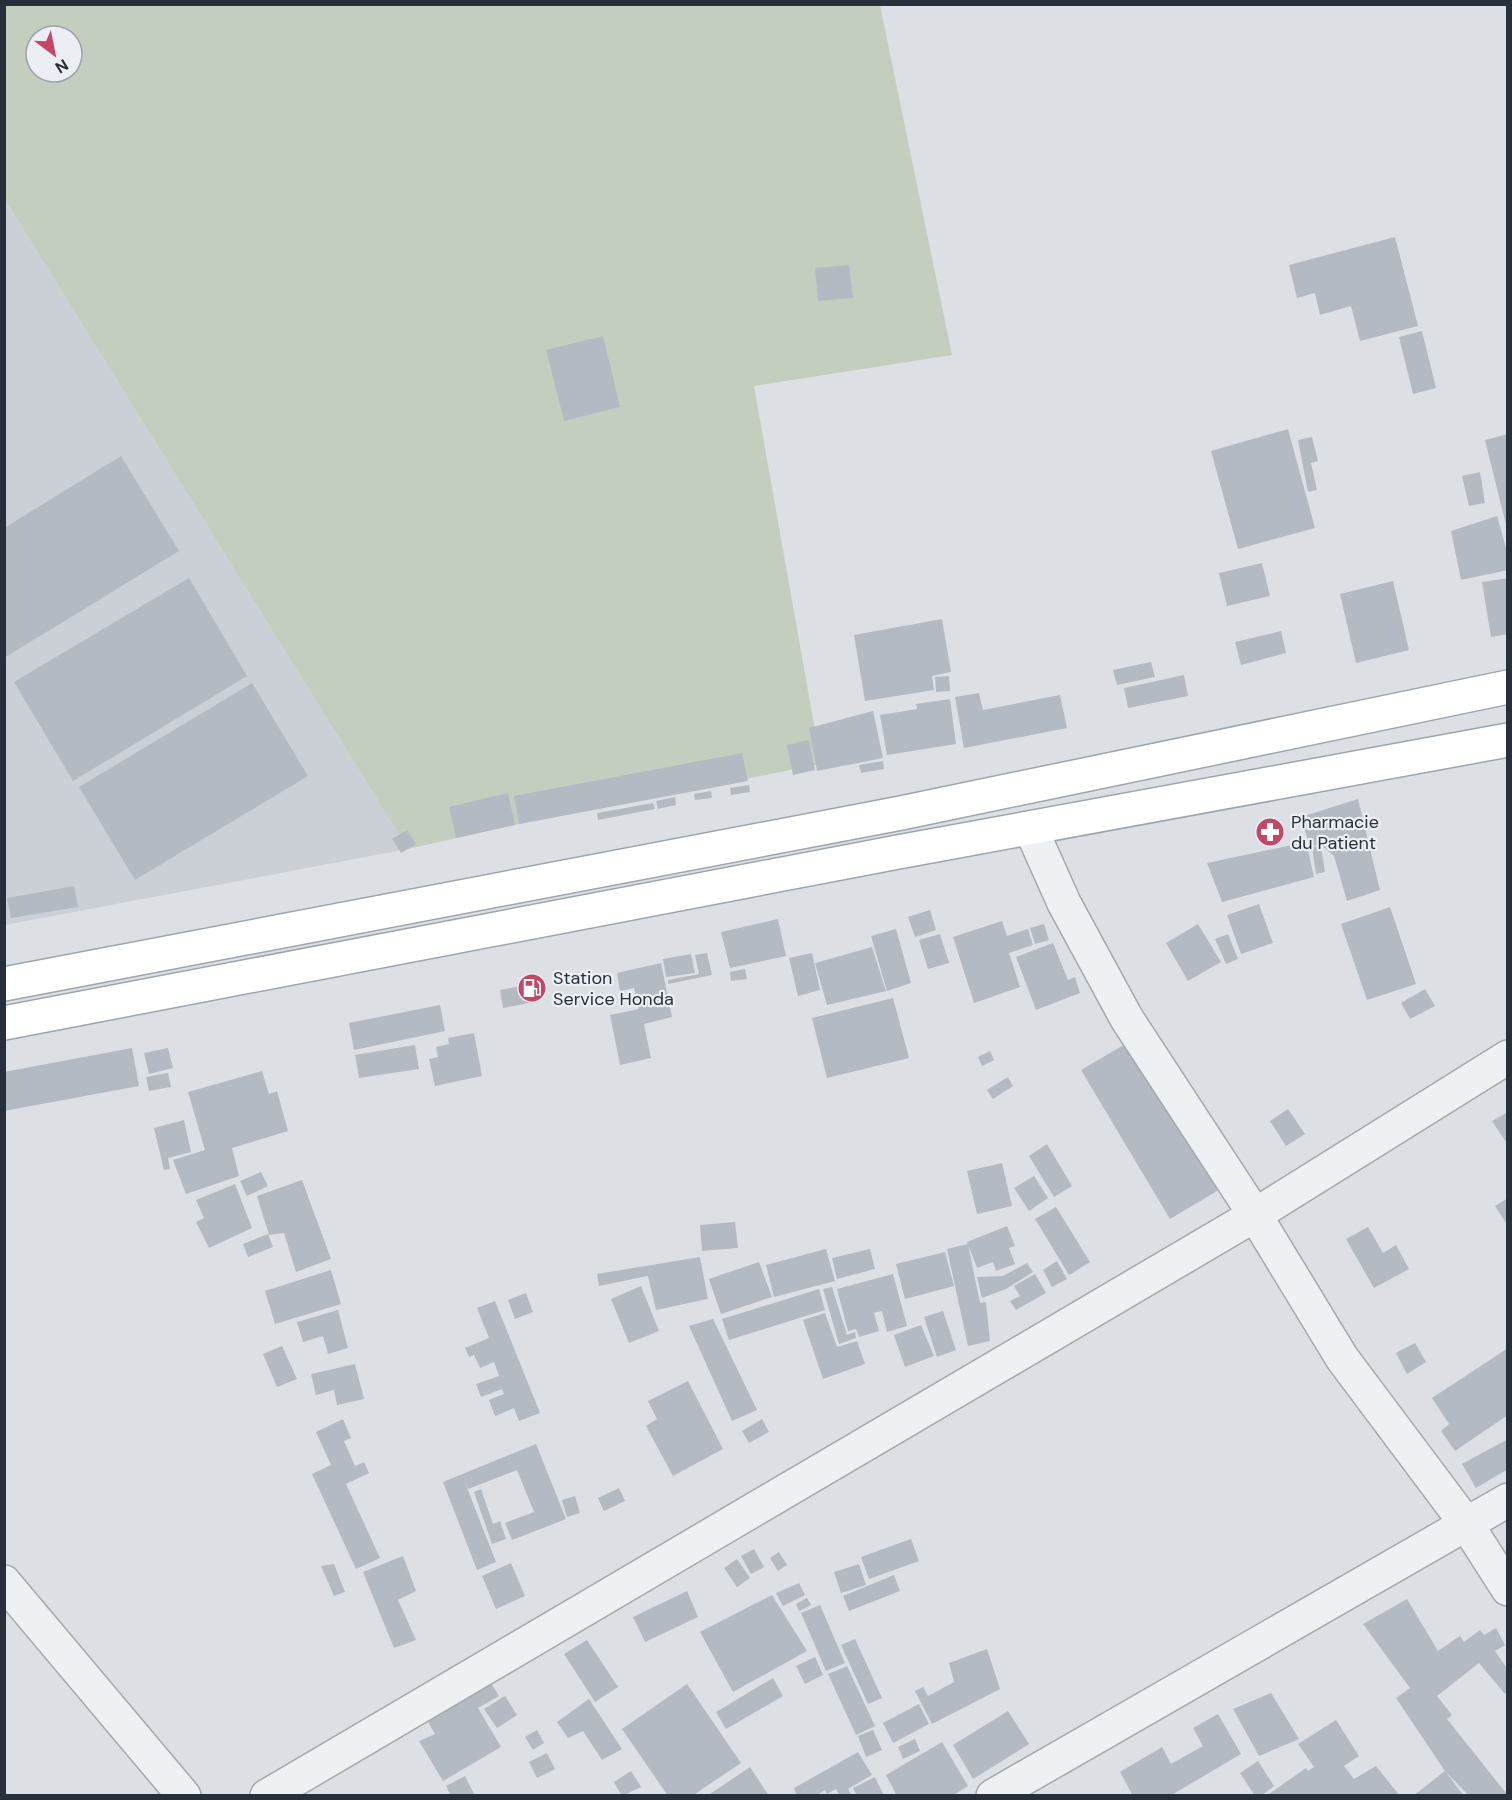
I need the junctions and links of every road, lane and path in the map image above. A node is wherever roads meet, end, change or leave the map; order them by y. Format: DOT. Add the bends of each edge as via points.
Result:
graph roads {
  1 [pos="1508,687"];
  2 [pos="1508,740"];
  3 [pos="1031,829"];
  4 [pos="4,984"];
  5 [pos="4,1023"];
  6 [pos="1508,1057"];
  7 [pos="1255,1215"];
  8 [pos="1508,1500"];
  9 [pos="1467,1525"];
  10 [pos="4,1582"];
  11 [pos="1508,1589"];
  12 [pos="184,1796"];
  13 [pos="267,1796"];
  14 [pos="993,1796"];
  1 -- 4 [label="main road" via="901,813"];
  2 -- 3 [label="main road"];
  3 -- 5 [label="main road"];
  3 -- 7 [label="street" via="1064,903 1127,1019"];
  6 -- 7 [label="street"];
  7 -- 9 [label="street" via="1342,1358"];
  7 -- 13 [label="street"];
  8 -- 9 [label="street"];
  9 -- 11 [label="street"];
  9 -- 14 [label="street"];
  10 -- 12 [label="street"];
}
